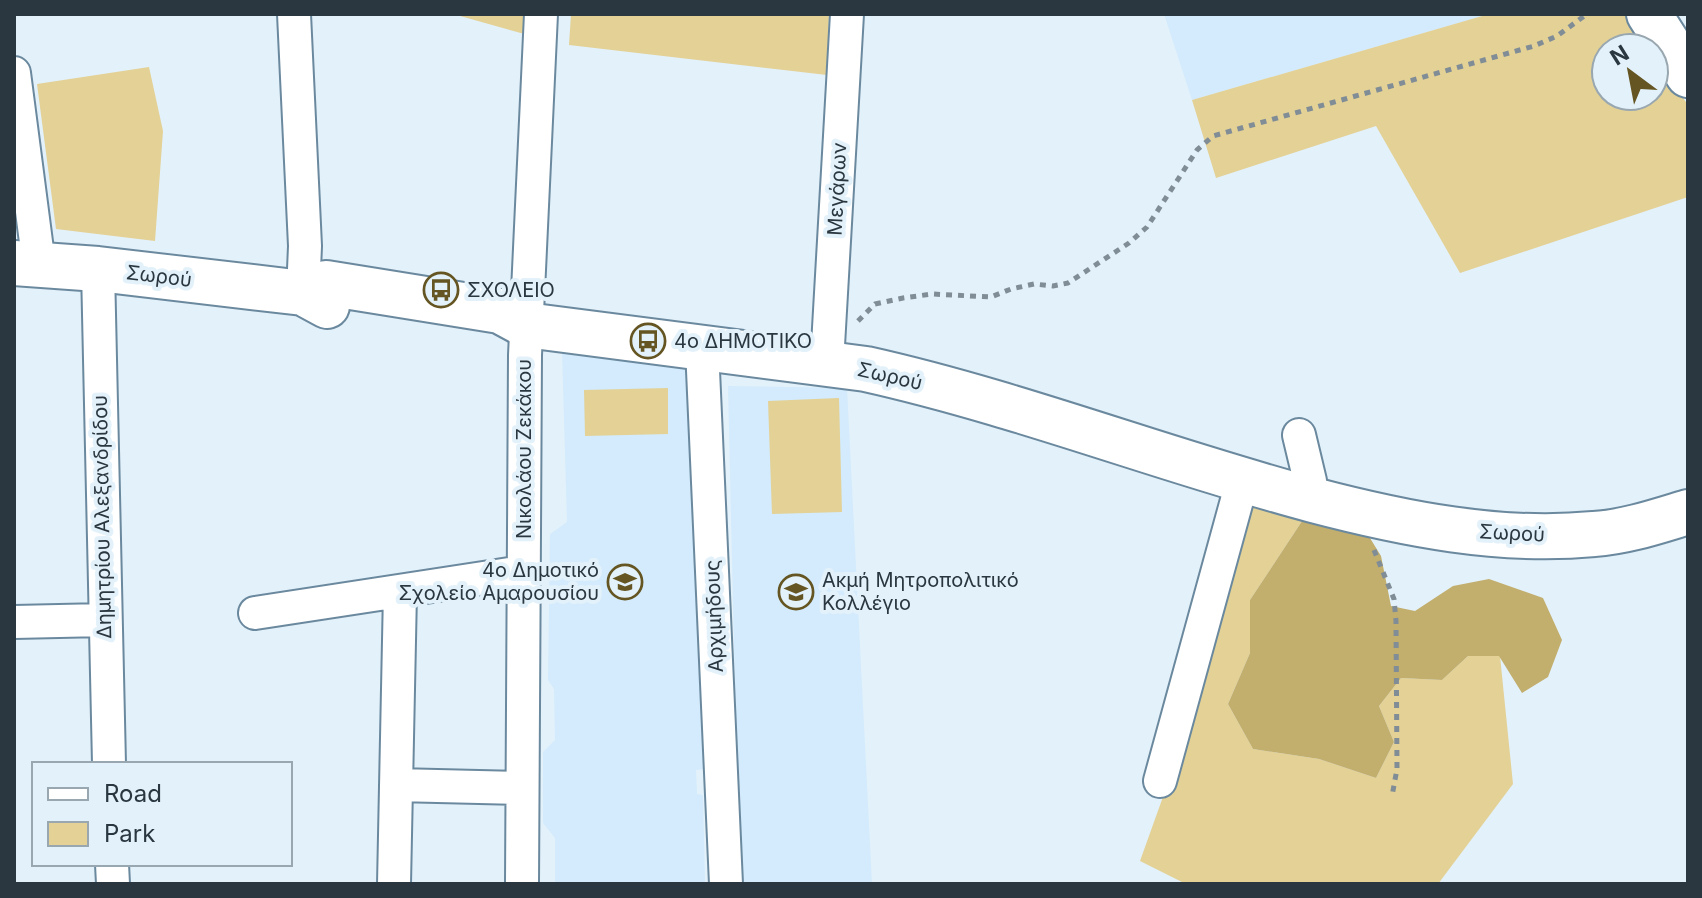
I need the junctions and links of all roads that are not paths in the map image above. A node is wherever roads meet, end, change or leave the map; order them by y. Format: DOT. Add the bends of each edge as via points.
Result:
graph roads {
  1 [pos="294,14"];
  2 [pos="541,14"];
  3 [pos="847,14"];
  4 [pos="1649,14"];
  5 [pos="14,73"];
  6 [pos="1688,75"];
  7 [pos="26,264"];
  8 [pos="98,269"];
  9 [pos="303,293"];
  10 [pos="526,325"];
  11 [pos="702,348"];
  12 [pos="827,363"];
  13 [pos="1299,435"];
  14 [pos="1242,482"];
  15 [pos="1311,499"];
  16 [pos="1688,512"];
  17 [pos="523,572"];
  18 [pos="400,592"];
  19 [pos="255,613"];
  20 [pos="104,620"];
  21 [pos="14,622"];
  22 [pos="109,762"];
  23 [pos="1160,781"];
  24 [pos="396,785"];
  25 [pos="522,788"];
  26 [pos="394,884"];
  27 [pos="522,884"];
  28 [pos="726,884"];
  1 -- 9 [label="street"];
  2 -- 10 [label="street, Νικολάου Ζεκάκου"];
  3 -- 12 [label="street, Μεγάρων"];
  4 -- 6 [label="street"];
  5 -- 7 [label="street"];
  7 -- 8 [label="street, Σωρού"];
  8 -- 9 [label="street, Σωρού"];
  8 -- 20 [label="street, Δημητρίου Αλεξανδρίδου"];
  9 -- 10 [label="street, Σωρού" via="326,283 500,311"];
  10 -- 11 [label="street, Σωρού"];
  10 -- 17 [label="street, Νικολάου Ζεκάκου"];
  11 -- 12 [label="street, Σωρού"];
  11 -- 28 [label="street, Αρχιμήδους"];
  12 -- 14 [label="street, Σωρού" via="905,378"];
  13 -- 15 [label="street"];
  14 -- 15 [label="street, Σωρού"];
  14 -- 23 [label="street"];
  15 -- 16 [label="street, Σωρού" via="1406,523 1527,536 1595,534"];
  17 -- 18 [label="street"];
  17 -- 25 [label="street, Νικολάου Ζεκάκου"];
  18 -- 19 [label="street"];
  18 -- 24 [label="street"];
  20 -- 21 [label="street"];
  20 -- 22 [label="street, Δημητρίου Αλεξανδρίδου"];
  24 -- 25 [label="street"];
  24 -- 26 [label="street"];
  25 -- 27 [label="street, Νικολάου Ζεκάκου"];
}
